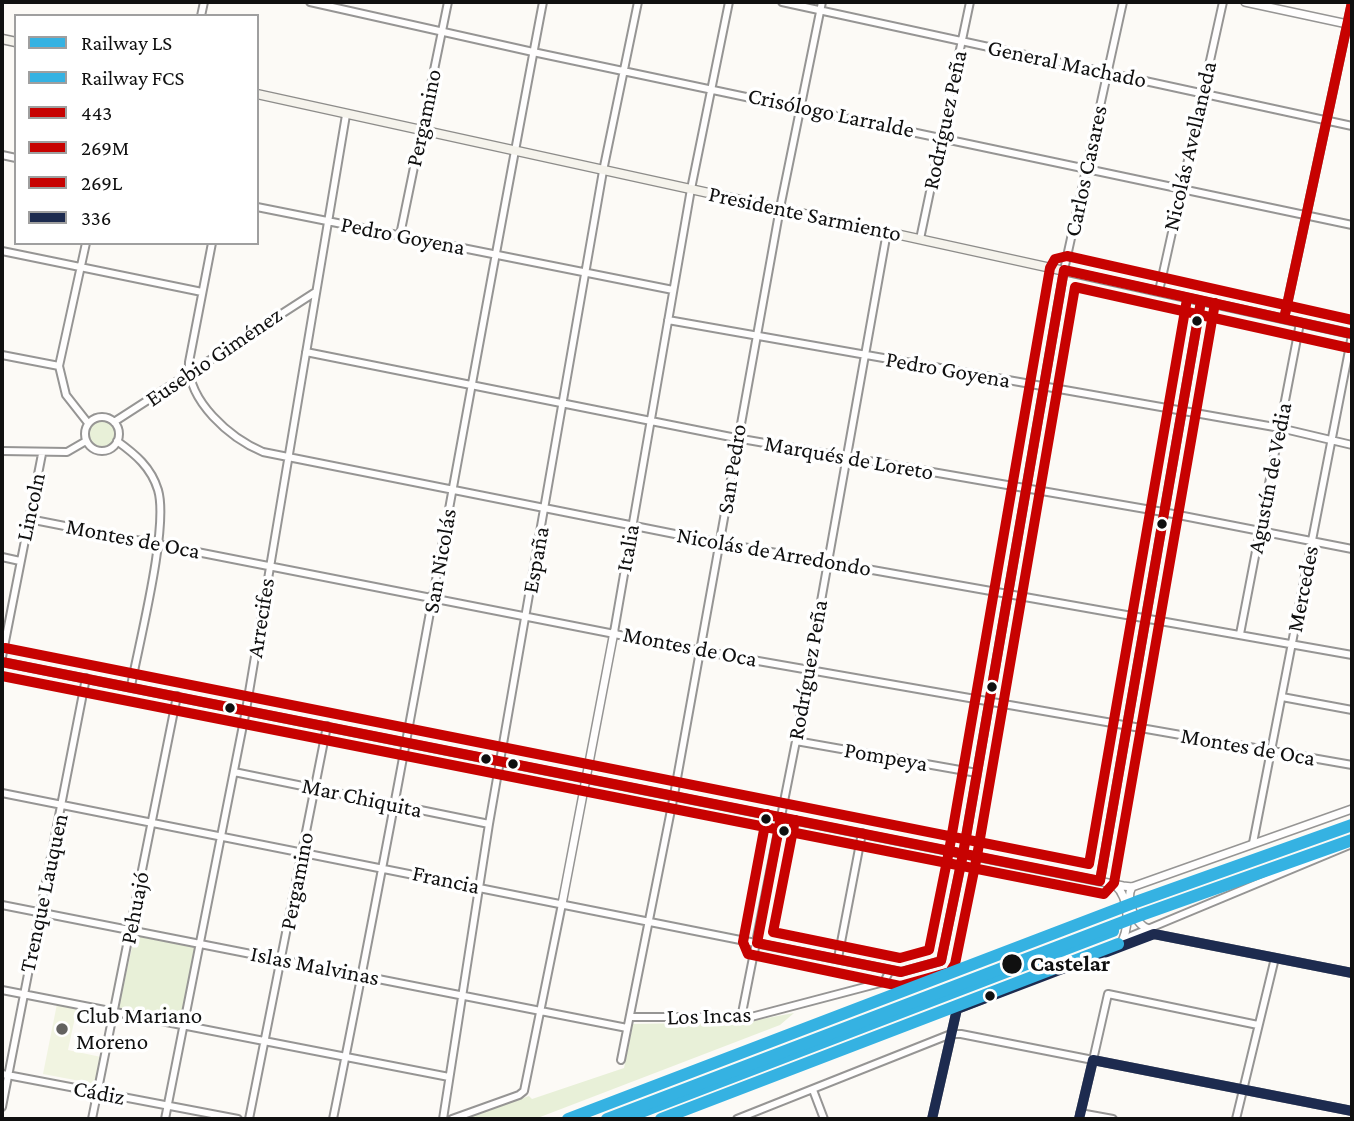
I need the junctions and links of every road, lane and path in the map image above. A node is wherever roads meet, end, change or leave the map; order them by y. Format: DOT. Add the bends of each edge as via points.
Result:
graph roads {
  1 [pos="310,2"];
  2 [pos="448,2"];
  3 [pos="543,2"];
  4 [pos="638,2"];
  5 [pos="729,2"];
  6 [pos="782,2"];
  7 [pos="970,2"];
  8 [pos="1124,2"];
  9 [pos="1223,2"];
  10 [pos="1245,2"];
  11 [pos="1352,2"];
  12 [pos="822,6"];
  13 [pos="1350,25"];
  14 [pos="442,32"];
  15 [pos="961,41"];
  16 [pos="533,52"];
  17 [pos="624,70"];
  18 [pos="1108,72"];
  19 [pos="712,88"];
  20 [pos="1202,93"];
  21 [pos="259,94"];
  22 [pos="801,107"];
  23 [pos="346,115"];
  24 [pos="1326,120"];
  25 [pos="1352,126"];
  26 [pos="421,130"];
  27 [pos="941,136"];
  28 [pos="513,150"];
  29 [pos="1086,169"];
  30 [pos="603,171"];
  31 [pos="691,189"];
  32 [pos="1180,189"];
  33 [pos="259,207"];
  34 [pos="780,208"];
  35 [pos="1306,215"];
  36 [pos="327,221"];
  37 [pos="1352,225"];
  38 [pos="887,232"];
  39 [pos="400,235"];
  40 [pos="920,239"];
  41 [pos="86,245"];
  42 [pos="212,245"];
  43 [pos="2,251"];
  44 [pos="493,254"];
  45 [pos="81,267"];
  46 [pos="1064,270"];
  47 [pos="586,273"];
  48 [pos="673,290"];
  49 [pos="1159,291"];
  50 [pos="202,292"];
  51 [pos="314,293"];
  52 [pos="1201,301"];
  53 [pos="1284,319"];
  54 [pos="668,320"];
  55 [pos="1300,323"];
  56 [pos="1352,335"];
  57 [pos="756,337"];
  58 [pos="306,352"];
  59 [pos="2,355"];
  60 [pos="863,356"];
  61 [pos="60,366"];
  62 [pos="190,376"];
  63 [pos="470,387"];
  64 [pos="1044,387"];
  65 [pos="563,404"];
  66 [pos="1181,411"];
  67 [pos="650,420"];
  68 [pos="114,422"];
  69 [pos="88,423"];
  70 [pos="1280,428"];
  71 [pos="736,439"];
  72 [pos="1331,440"];
  73 [pos="86,441"];
  74 [pos="117,441"];
  75 [pos="1352,445"];
  76 [pos="2,451"];
  77 [pos="42,454"];
  78 [pos="845,458"];
  79 [pos="288,459"];
  80 [pos="1026,489"];
  81 [pos="452,491"];
  82 [pos="545,509"];
  83 [pos="1163,512"];
  84 [pos="29,519"];
  85 [pos="632,525"];
  86 [pos="1260,531"];
  87 [pos="1312,541"];
  88 [pos="157,543"];
  89 [pos="720,543"];
  90 [pos="1352,549"];
  91 [pos="2,557"];
  92 [pos="20,561"];
  93 [pos="827,562"];
  94 [pos="270,566"];
  95 [pos="1008,592"];
  96 [pos="433,600"];
  97 [pos="1145,616"];
  98 [pos="525,618"];
  99 [pos="614,632"];
  100 [pos="1240,634"];
  101 [pos="1292,644"];
  102 [pos="701,651"];
  103 [pos="1352,655"];
  104 [pos="2,660"];
  105 [pos="808,670"];
  106 [pos="86,678"];
  107 [pos="131,686"];
  108 [pos="177,696"];
  109 [pos="1282,697"];
  110 [pos="988,701"];
  111 [pos="246,710"];
  112 [pos="1352,710"];
  113 [pos="327,726"];
  114 [pos="1126,726"];
  115 [pos="406,741"];
  116 [pos="796,741"];
  117 [pos="1271,751"];
  118 [pos="501,760"];
  119 [pos="1352,765"];
  120 [pos="234,772"];
  121 [pos="977,773"];
  122 [pos="589,778"];
  123 [pos="315,788"];
  124 [pos="2,793"];
  125 [pos="674,795"];
  126 [pos="62,805"];
  127 [pos="395,805"];
  128 [pos="1352,809"];
  129 [pos="781,817"];
  130 [pos="151,822"];
  131 [pos="489,824"];
  132 [pos="862,833"];
  133 [pos="222,836"];
  134 [pos="1253,843"];
  135 [pos="1352,845"];
  136 [pos="303,851"];
  137 [pos="963,855"];
  138 [pos="383,867"];
  139 [pos="1100,881"];
  140 [pos="1115,884"];
  141 [pos="480,886"];
  142 [pos="1132,887"];
  143 [pos="562,904"];
  144 [pos="2,905"];
  145 [pos="39,912"];
  146 [pos="649,920"];
  147 [pos="131,929"];
  148 [pos="1152,932"];
  149 [pos="200,943"];
  150 [pos="757,943"];
  151 [pos="1120,944"];
  152 [pos="838,958"];
  153 [pos="1275,958"];
  154 [pos="281,960"];
  155 [pos="941,961"];
  156 [pos="890,970"];
  157 [pos="1352,973"];
  158 [pos="361,975"];
  159 [pos="2,990"];
  160 [pos="23,995"];
  161 [pos="462,995"];
  162 [pos="114,1011"];
  163 [pos="541,1011"];
  164 [pos="630,1017"];
  165 [pos="741,1018"];
  166 [pos="1258,1025"];
  167 [pos="184,1026"];
  168 [pos="627,1028"];
  169 [pos="951,1034"];
  170 [pos="265,1041"];
  171 [pos="346,1057"];
  172 [pos="621,1060"];
  173 [pos="1093,1060"];
  174 [pos="5,1074"];
  175 [pos="449,1077"];
  176 [pos="1243,1089"];
  177 [pos="813,1090"];
  178 [pos="98,1093"];
  179 [pos="168,1106"];
  180 [pos="2,1107"];
  181 [pos="1352,1111"];
  182 [pos="1079,1116"];
  183 [pos="746,1118"];
  184 [pos="92,1119"];
  185 [pos="166,1119"];
  186 [pos="238,1119"];
  187 [pos="249,1119"];
  188 [pos="333,1119"];
  189 [pos="443,1119"];
  190 [pos="452,1119"];
  191 [pos="737,1119"];
  192 [pos="824,1119"];
  193 [pos="932,1119"];
  194 [pos="1112,1119"];
  195 [pos="1236,1119"];
  1 -- 14 [label="street, Crisólogo Larralde"];
  2 -- 14 [label="street, Pergamino"];
  3 -- 16 [label="street, San Nicolás"];
  4 -- 17 [label="street, España"];
  5 -- 19 [label="street, Italia"];
  6 -- 12 [label="street, General Machado"];
  7 -- 15 [label="street, Rodríguez Peña"];
  8 -- 18 [label="street, Carlos Casares"];
  9 -- 20 [label="street, Nicolás Avellaneda"];
  10 -- 13 [label="street"];
  11 -- 13 [label="street"];
  12 -- 15 [label="street, General Machado"];
  12 -- 22 [label="street, San Pedro"];
  13 -- 24 [label="street"];
  14 -- 16 [label="street, Crisólogo Larralde"];
  14 -- 26 [label="street, Pergamino"];
  15 -- 18 [label="street, General Machado"];
  15 -- 27 [label="street, Rodríguez Peña"];
  16 -- 17 [label="street, Crisólogo Larralde"];
  16 -- 28 [label="street, San Nicolás"];
  17 -- 19 [label="street, Crisólogo Larralde"];
  17 -- 30 [label="street, España"];
  18 -- 20 [label="street, General Machado"];
  18 -- 29 [label="street, Carlos Casares"];
  19 -- 22 [label="street, Crisólogo Larralde"];
  19 -- 31 [label="street, Italia"];
  20 -- 24 [label="street, General Machado"];
  20 -- 32 [label="street, Nicolás Avellaneda"];
  21 -- 23 [label="main road, Presidente Sarmiento"];
  22 -- 27 [label="street, Crisólogo Larralde"];
  22 -- 34 [label="street, San Pedro"];
  23 -- 26 [label="main road, Presidente Sarmiento"];
  23 -- 36 [label="street, Arrecifes"];
  24 -- 25 [label="street, General Machado"];
  24 -- 35 [label="street"];
  26 -- 28 [label="main road, Presidente Sarmiento"];
  26 -- 39 [label="street, Pergamino"];
  27 -- 29 [label="street, Crisólogo Larralde"];
  27 -- 40 [label="street, Rodríguez Peña"];
  28 -- 30 [label="main road, Presidente Sarmiento"];
  28 -- 44 [label="street, San Nicolás"];
  29 -- 32 [label="street, Crisólogo Larralde"];
  29 -- 46 [label="street, Carlos Casares"];
  30 -- 31 [label="main road, Presidente Sarmiento"];
  30 -- 47 [label="street, España"];
  31 -- 34 [label="main road, Presidente Sarmiento"];
  31 -- 48 [label="street, Italia"];
  32 -- 35 [label="street, Crisólogo Larralde"];
  32 -- 49 [label="street, Nicolás Avellaneda"];
  33 -- 36 [label="street, Pedro Goyena"];
  34 -- 38 [label="main road, Presidente Sarmiento"];
  34 -- 57 [label="street, San Pedro"];
  35 -- 37 [label="street, Crisólogo Larralde"];
  35 -- 53 [label="street"];
  36 -- 39 [label="street, Pedro Goyena"];
  36 -- 51 [label="street, Arrecifes"];
  38 -- 40 [label="main road, Presidente Sarmiento"];
  38 -- 60 [label="street, Rodríguez Peña"];
  39 -- 44 [label="street, Pedro Goyena"];
  40 -- 46 [label="main road, Presidente Sarmiento"];
  41 -- 45 [label="street"];
  42 -- 50 [label="street"];
  43 -- 45 [label="street"];
  44 -- 47 [label="street, Pedro Goyena"];
  44 -- 63 [label="street, San Nicolás"];
  45 -- 50 [label="street"];
  45 -- 61 [label="street"];
  46 -- 49 [label="main road, Presidente Sarmiento"];
  46 -- 64 [label="street, Carlos Casares"];
  47 -- 48 [label="street, Pedro Goyena"];
  47 -- 65 [label="street, España"];
  48 -- 54 [label="street, Italia"];
  49 -- 52 [label="main road, Presidente Sarmiento"];
  50 -- 62 [label="street"];
  51 -- 58 [label="street, Arrecifes"];
  51 -- 62 [label="street, Eusebio Giménez"];
  52 -- 53 [label="main road, Presidente Sarmiento"];
  52 -- 66 [label="street"];
  53 -- 55 [label="main road, Presidente Sarmiento"];
  54 -- 57 [label="street, Pedro Goyena"];
  54 -- 67 [label="street, Italia"];
  55 -- 56 [label="main road, Presidente Sarmiento"];
  55 -- 70 [label="street, Agustín de Vedia"];
  56 -- 72 [label="street, Mercedes"];
  57 -- 60 [label="street, Pedro Goyena"];
  57 -- 71 [label="street, San Pedro"];
  58 -- 63 [label="street, Marqués de Loreto"];
  58 -- 79 [label="street, Arrecifes"];
  59 -- 61 [label="street"];
  60 -- 64 [label="street, Pedro Goyena"];
  60 -- 78 [label="street, Rodríguez Peña"];
  61 -- 69 [label="street" via="66,395"];
  62 -- 68 [label="street, Eusebio Giménez"];
  62 -- 79 [label="street, Nicolás de Arredondo" via="204,403 228,431 251,447"];
  63 -- 65 [label="street, Marqués de Loreto"];
  63 -- 81 [label="street, San Nicolás"];
  64 -- 66 [label="street, Pedro Goyena"];
  64 -- 80 [label="street, Carlos Casares"];
  65 -- 67 [label="street, Marqués de Loreto"];
  65 -- 82 [label="street, España"];
  66 -- 70 [label="street, Pedro Goyena"];
  66 -- 83 [label="street"];
  67 -- 71 [label="street, Marqués de Loreto"];
  67 -- 85 [label="street, Italia"];
  68 -- 69 [label="street, Eusebio Giménez" via="104,416"];
  68 -- 74 [label="street" via="119,431"];
  69 -- 73 [label="street"];
  70 -- 72 [label="street, Pedro Goyena"];
  70 -- 86 [label="street, Agustín de Vedia"];
  71 -- 78 [label="street, Marqués de Loreto"];
  71 -- 89 [label="street, San Pedro"];
  72 -- 75 [label="street, Pedro Goyena"];
  72 -- 87 [label="street, Mercedes"];
  73 -- 74 [label="street" via="104,451"];
  73 -- 77 [label="street" via="66,452"];
  74 -- 88 [label="street" via="142,460 155,482 160,503"];
  76 -- 77 [label="street"];
  77 -- 84 [label="street, Lincoln"];
  78 -- 80 [label="street, Marqués de Loreto"];
  78 -- 93 [label="street, Rodríguez Peña"];
  79 -- 81 [label="street, Nicolás de Arredondo"];
  79 -- 94 [label="street, Arrecifes"];
  80 -- 83 [label="street, Marqués de Loreto"];
  80 -- 95 [label="street, Carlos Casares"];
  81 -- 82 [label="street, Nicolás de Arredondo"];
  81 -- 96 [label="street, San Nicolás"];
  82 -- 85 [label="street, Nicolás de Arredondo"];
  82 -- 98 [label="street, España"];
  83 -- 86 [label="street, Marqués de Loreto"];
  83 -- 97 [label="street"];
  84 -- 88 [label="street, Montes de Oca"];
  84 -- 92 [label="street, Lincoln"];
  85 -- 89 [label="street, Nicolás de Arredondo"];
  85 -- 99 [label="street, Italia"];
  86 -- 87 [label="street, Marqués de Loreto"];
  86 -- 100 [label="street, Agustín de Vedia"];
  87 -- 90 [label="street, Marqués de Loreto"];
  87 -- 101 [label="street, Mercedes"];
  88 -- 94 [label="street, Montes de Oca"];
  88 -- 107 [label="street"];
  89 -- 93 [label="street, Nicolás de Arredondo"];
  89 -- 102 [label="street, San Pedro"];
  91 -- 92 [label="street"];
  92 -- 104 [label="street, Lincoln"];
  93 -- 95 [label="street, Nicolás de Arredondo"];
  93 -- 105 [label="street, Rodríguez Peña"];
  94 -- 96 [label="street, Montes de Oca"];
  94 -- 111 [label="street, Arrecifes"];
  95 -- 97 [label="street, Nicolás de Arredondo"];
  95 -- 110 [label="street, Carlos Casares"];
  96 -- 98 [label="street, Montes de Oca"];
  96 -- 115 [label="street, San Nicolás"];
  97 -- 100 [label="street, Nicolás de Arredondo"];
  97 -- 114 [label="street"];
  98 -- 99 [label="street, Montes de Oca"];
  98 -- 118 [label="street, España"];
  99 -- 102 [label="street, Montes de Oca"];
  99 -- 122 [label="street, Italia"];
  100 -- 101 [label="street, Nicolás de Arredondo"];
  101 -- 103 [label="street, Nicolás de Arredondo"];
  101 -- 109 [label="street, Mercedes"];
  102 -- 105 [label="street, Montes de Oca"];
  102 -- 125 [label="street, San Pedro"];
  104 -- 106 [label="street"];
  105 -- 110 [label="street, Montes de Oca"];
  105 -- 116 [label="street, Rodríguez Peña"];
  106 -- 107 [label="street"];
  106 -- 126 [label="street, Trenque Lauquen"];
  107 -- 108 [label="street"];
  108 -- 111 [label="street"];
  108 -- 130 [label="street, Pehuajó"];
  109 -- 112 [label="street"];
  109 -- 117 [label="street, Mercedes"];
  110 -- 114 [label="street, Montes de Oca"];
  110 -- 121 [label="street, Carlos Casares"];
  111 -- 113 [label="street"];
  111 -- 120 [label="street, Arrecifes"];
  113 -- 115 [label="street"];
  113 -- 123 [label="street, Pergamino"];
  114 -- 117 [label="street, Montes de Oca"];
  114 -- 139 [label="street"];
  115 -- 118 [label="street"];
  115 -- 127 [label="street, San Nicolás"];
  116 -- 121 [label="street, Pompeya"];
  116 -- 129 [label="street, Rodríguez Peña"];
  117 -- 119 [label="street, Montes de Oca"];
  117 -- 134 [label="street, Mercedes"];
  118 -- 122 [label="street"];
  118 -- 131 [label="street, España"];
  120 -- 123 [label="street, Mar Chiquita"];
  120 -- 133 [label="street, Arrecifes"];
  121 -- 137 [label="street, Carlos Casares"];
  122 -- 125 [label="street"];
  122 -- 143 [label="street, Italia"];
  123 -- 127 [label="street, Mar Chiquita"];
  123 -- 136 [label="street, Pergamino"];
  124 -- 126 [label="street, Francia"];
  125 -- 129 [label="street"];
  125 -- 146 [label="street, San Pedro"];
  126 -- 130 [label="street, Francia"];
  126 -- 145 [label="street, Trenque Lauquen"];
  127 -- 131 [label="street, Mar Chiquita"];
  127 -- 138 [label="street, San Nicolás"];
  128 -- 134 [label="street"];
  129 -- 132 [label="street"];
  129 -- 150 [label="street, Rodríguez Peña"];
  130 -- 133 [label="street, Francia"];
  130 -- 147 [label="street, Pehuajó"];
  131 -- 141 [label="street, España"];
  132 -- 137 [label="street"];
  132 -- 152 [label="street"];
  133 -- 136 [label="street, Francia"];
  133 -- 149 [label="street, Arrecifes"];
  134 -- 142 [label="street"];
  135 -- 148 [label="street"];
  136 -- 138 [label="street, Francia"];
  136 -- 154 [label="street, Pergamino"];
  137 -- 139 [label="street"];
  137 -- 155 [label="street, Carlos Casares"];
  138 -- 141 [label="street, Francia"];
  138 -- 158 [label="street, San Nicolás"];
  139 -- 140 [label="street"];
  140 -- 142 [label="street"];
  140 -- 151 [label="street" via="1123,895 1127,919"];
  141 -- 143 [label="street, Francia"];
  141 -- 161 [label="street, España"];
  142 -- 148 [label="street" via="1129,893 1135,915 1142,927"];
  143 -- 146 [label="street, Francia"];
  143 -- 163 [label="street, Italia"];
  144 -- 145 [label="street, Islas Malvinas"];
  145 -- 147 [label="street, Islas Malvinas"];
  145 -- 160 [label="street, Trenque Lauquen"];
  146 -- 150 [label="street, Francia"];
  146 -- 164 [label="street, San Pedro"];
  147 -- 149 [label="street, Islas Malvinas"];
  147 -- 162 [label="street, Pehuajó"];
  148 -- 151 [label="street"];
  148 -- 153 [label="street"];
  149 -- 154 [label="street, Islas Malvinas"];
  149 -- 167 [label="street, Arrecifes"];
  150 -- 152 [label="street, Francia"];
  150 -- 165 [label="street, Rodríguez Peña"];
  151 -- 169 [label="street" via="957,1009"];
  152 -- 156 [label="street, Francia"];
  153 -- 157 [label="street"];
  153 -- 166 [label="street"];
  154 -- 158 [label="street, Islas Malvinas"];
  154 -- 170 [label="street, Pergamino"];
  155 -- 156 [label="street, Los Incas" via="906,972"];
  156 -- 165 [label="street, Los Incas" via="887,980 863,989"];
  158 -- 161 [label="street, Islas Malvinas"];
  158 -- 171 [label="street, San Nicolás"];
  159 -- 160 [label="street"];
  160 -- 162 [label="street"];
  160 -- 174 [label="street, Trenque Lauquen"];
  161 -- 163 [label="street, Islas Malvinas"];
  161 -- 175 [label="street, España"];
  162 -- 167 [label="street"];
  162 -- 178 [label="street, Pehuajó"];
  163 -- 168 [label="street, Islas Malvinas"];
  163 -- 190 [label="street, Italia" via="522,1093"];
  164 -- 165 [label="street, Los Incas"];
  164 -- 168 [label="street, San Pedro"];
  166 -- 173 [label="street" via="1108,994"];
  166 -- 176 [label="street"];
  167 -- 170 [label="street"];
  167 -- 179 [label="street, Arrecifes"];
  168 -- 172 [label="street, San Pedro"];
  169 -- 173 [label="street"];
  169 -- 177 [label="street"];
  169 -- 193 [label="street"];
  170 -- 171 [label="street"];
  170 -- 187 [label="street, Pergamino"];
  171 -- 175 [label="street"];
  171 -- 188 [label="street, San Nicolás"];
  173 -- 176 [label="street"];
  173 -- 182 [label="street"];
  174 -- 178 [label="street, Cádiz"];
  174 -- 180 [label="street, Trenque Lauquen"];
  175 -- 189 [label="street, España"];
  176 -- 181 [label="street"];
  176 -- 195 [label="street"];
  177 -- 183 [label="street"];
  177 -- 192 [label="street"];
  178 -- 179 [label="street, Cádiz"];
  178 -- 184 [label="street, Pehuajó"];
  179 -- 185 [label="street, Arrecifes"];
  179 -- 186 [label="street, Cádiz"];
  182 -- 194 [label="street"];
  183 -- 191 [label="street"];
}
